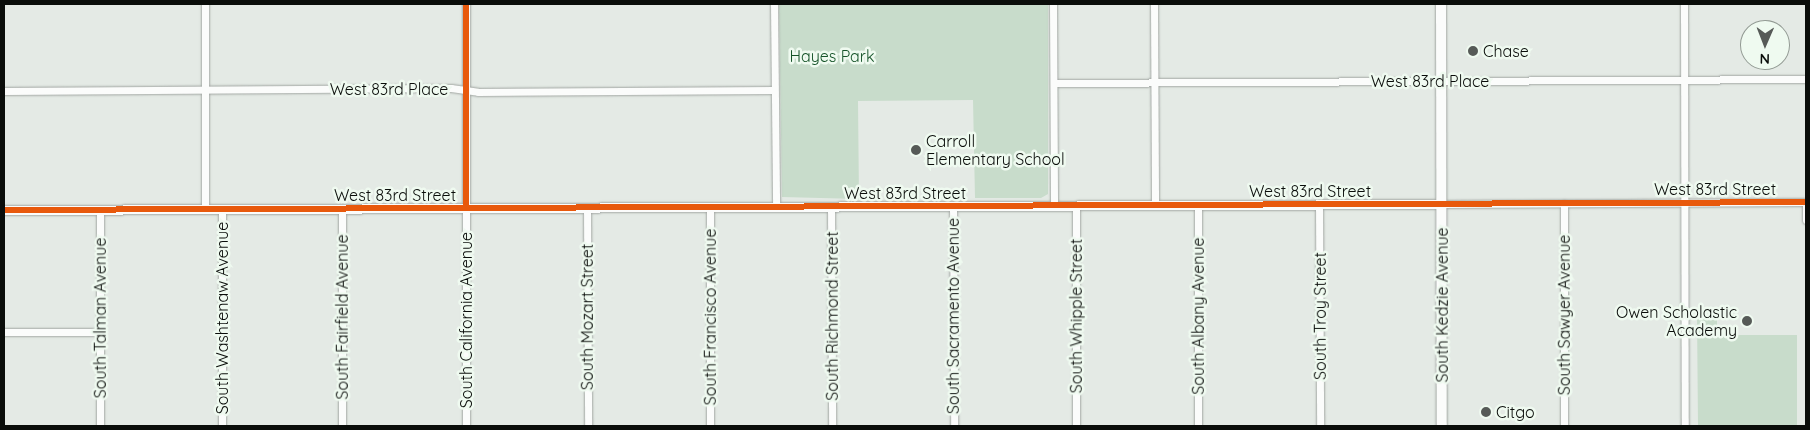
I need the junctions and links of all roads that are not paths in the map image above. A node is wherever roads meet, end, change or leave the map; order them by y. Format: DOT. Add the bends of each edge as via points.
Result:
graph roads {
  1 [pos="205,4"];
  2 [pos="466,4"];
  3 [pos="774,4"];
  4 [pos="1053,4"];
  5 [pos="1154,4"];
  6 [pos="1441,4"];
  7 [pos="1684,4"];
  8 [pos="1806,79"];
  9 [pos="1684,80"];
  10 [pos="1441,81"];
  11 [pos="1054,83"];
  12 [pos="1154,83"];
  13 [pos="205,90"];
  14 [pos="466,90"];
  15 [pos="774,90"];
  16 [pos="4,91"];
  17 [pos="1806,202"];
  18 [pos="1564,203"];
  19 [pos="1684,203"];
  20 [pos="1442,204"];
  21 [pos="1198,205"];
  22 [pos="1320,205"];
  23 [pos="953,206"];
  24 [pos="1054,206"];
  25 [pos="1076,206"];
  26 [pos="1155,206"];
  27 [pos="710,207"];
  28 [pos="776,207"];
  29 [pos="832,207"];
  30 [pos="466,208"];
  31 [pos="587,208"];
  32 [pos="205,209"];
  33 [pos="222,209"];
  34 [pos="342,209"];
  35 [pos="4,210"];
  36 [pos="100,210"];
  37 [pos="1806,220"];
  38 [pos="4,332"];
  39 [pos="100,332"];
  40 [pos="100,426"];
  41 [pos="222,426"];
  42 [pos="342,426"];
  43 [pos="466,426"];
  44 [pos="588,426"];
  45 [pos="710,426"];
  46 [pos="832,426"];
  47 [pos="954,426"];
  48 [pos="1076,426"];
  49 [pos="1198,426"];
  50 [pos="1320,426"];
  51 [pos="1442,426"];
  52 [pos="1564,426"];
  53 [pos="1685,426"];
  1 -- 13 [label="street, South Washtenaw Avenue"];
  2 -- 14 [label="street, South California Avenue"];
  3 -- 15 [label="street"];
  4 -- 11 [label="street"];
  5 -- 12 [label="street"];
  6 -- 10 [label="main road, South Kedzie Avenue"];
  7 -- 9 [label="street"];
  8 -- 9 [label="street, West 83rd Place"];
  9 -- 10 [label="street, West 83rd Place"];
  9 -- 19 [label="street"];
  10 -- 12 [label="street, West 83rd Place"];
  10 -- 20 [label="main road, South Kedzie Avenue"];
  11 -- 12 [label="street, West 83rd Place"];
  11 -- 24 [label="street"];
  12 -- 26 [label="street"];
  13 -- 14 [label="street, West 83rd Place"];
  13 -- 16 [label="street, West 83rd Place"];
  13 -- 32 [label="street, South Washtenaw Avenue"];
  14 -- 15 [label="street, West 83rd Place"];
  14 -- 30 [label="street, South California Avenue"];
  15 -- 28 [label="street"];
  17 -- 19 [label="street, West 83rd Street"];
  17 -- 37 [label="street"];
  18 -- 19 [label="street, West 83rd Street"];
  18 -- 20 [label="street, West 83rd Street"];
  18 -- 52 [label="street, South Sawyer Avenue"];
  19 -- 53 [label="street"];
  20 -- 22 [label="street, West 83rd Street"];
  20 -- 51 [label="main road, South Kedzie Avenue"];
  21 -- 22 [label="street, West 83rd Street"];
  21 -- 26 [label="street, West 83rd Street"];
  21 -- 49 [label="street, South Albany Avenue"];
  22 -- 50 [label="street, South Troy Street"];
  23 -- 24 [label="street, West 83rd Street"];
  23 -- 29 [label="street, West 83rd Street"];
  23 -- 47 [label="street, South Sacramento Avenue"];
  24 -- 25 [label="street, West 83rd Street"];
  25 -- 26 [label="street, West 83rd Street"];
  25 -- 48 [label="street, South Whipple Street"];
  27 -- 28 [label="street, West 83rd Street"];
  27 -- 31 [label="street, West 83rd Street"];
  27 -- 45 [label="street, South Francisco Avenue"];
  28 -- 29 [label="street, West 83rd Street"];
  29 -- 46 [label="street, South Richmond Street"];
  30 -- 31 [label="street, West 83rd Street"];
  30 -- 34 [label="street, West 83rd Street"];
  30 -- 43 [label="street, South California Avenue"];
  31 -- 44 [label="street, South Mozart Street"];
  32 -- 33 [label="street, West 83rd Street"];
  32 -- 36 [label="street, West 83rd Street"];
  33 -- 34 [label="street, West 83rd Street"];
  33 -- 41 [label="street, South Washtenaw Avenue"];
  34 -- 42 [label="street, South Fairfield Avenue"];
  35 -- 36 [label="street, West 83rd Street"];
  36 -- 39 [label="street, South Talman Avenue"];
  38 -- 39 [label="street"];
  39 -- 40 [label="street, South Talman Avenue"];
}
